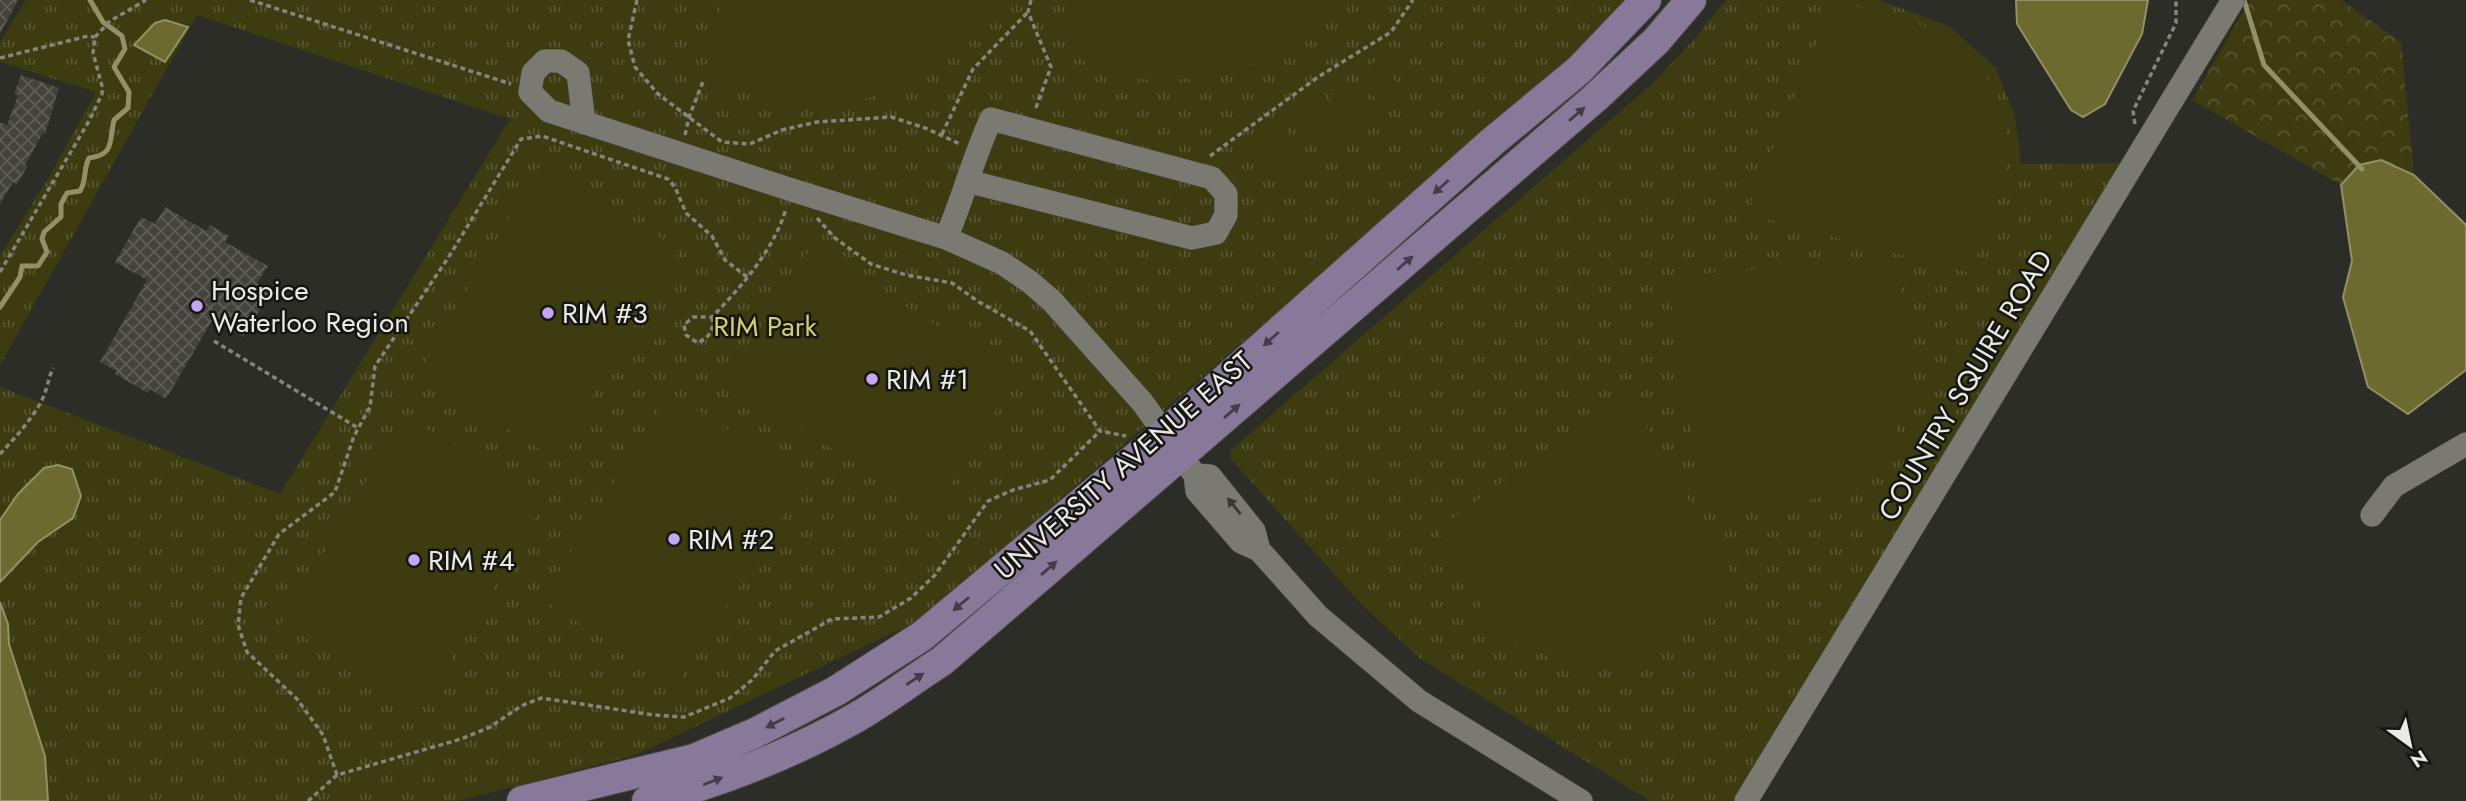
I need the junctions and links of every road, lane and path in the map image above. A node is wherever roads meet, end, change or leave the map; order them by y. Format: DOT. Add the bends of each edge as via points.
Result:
graph roads {
  1 [pos="146,0"];
  2 [pos="250,0"];
  3 [pos="637,0"];
  4 [pos="1031,0"];
  5 [pos="1413,0"];
  6 [pos="1646,0"];
  7 [pos="1691,0"];
  8 [pos="2176,0"];
  9 [pos="2233,0"];
  10 [pos="1028,12"];
  11 [pos="96,37"];
  12 [pos="0,58"];
  13 [pos="704,79"];
  14 [pos="530,92"];
  15 [pos="689,117"];
  16 [pos="584,122"];
  17 [pos="1028,129"];
  18 [pos="942,134"];
  19 [pos="2152,135"];
  20 [pos="977,150"];
  21 [pos="681,154"];
  22 [pos="1189,172"];
  23 [pos="967,181"];
  24 [pos="792,190"];
  25 [pos="946,238"];
  26 [pos="0,272"];
  27 [pos="747,277"];
  28 [pos="712,317"];
  29 [pos="214,341"];
  30 [pos="53,368"];
  31 [pos="358,428"];
  32 [pos="2466,444"];
  33 [pos="0,454"];
  34 [pos="1180,455"];
  35 [pos="2372,515"];
  36 [pos="337,775"];
  37 [pos="308,801"];
  38 [pos="522,801"];
  39 [pos="648,801"];
  40 [pos="1581,801"];
  41 [pos="1746,801"];
  1 -- 11 [label="path" via="110,21"];
  2 -- 14 [label="path"];
  3 -- 15 [label="path" via="628,40 635,67 658,94"];
  4 -- 10 [label="path"];
  5 -- 22 [label="path" via="1391,32 1318,77"];
  6 -- 34 [label="main road, UNIVERSITY AVENUE EAST, one-way" via="1579,70 1492,142"];
  34 -- 7 [label="main road, UNIVERSITY AVENUE EAST, one-way" via="1595,99"];
  8 -- 19 [label="path" via="2176,23 2133,111 2135,124"];
  9 -- 19 [label="street, COUNTRY SQUIRE ROAD"];
  10 -- 17 [label="path" via="1051,67"];
  10 -- 18 [label="path" via="973,69"];
  11 -- 12 [label="path"];
  11 -- 26 [label="path" via="93,53 102,94"];
  13 -- 15 [label="path"];
  14 -- 16 [label="street" via="549,111"];
  14 -- 16 [label="street" via="533,73 545,61 561,61 578,73"];
  15 -- 18 [label="path" via="722,142 750,144 782,130 862,117 891,117"];
  15 -- 21 [label="path"];
  16 -- 21 [label="street"];
  17 -- 20 [label="street" via="991,119"];
  17 -- 22 [label="street"];
  18 -- 20 [label="path"];
  19 -- 41 [label="street, COUNTRY SQUIRE ROAD"];
  20 -- 23 [label="street"];
  21 -- 24 [label="street"];
  22 -- 23 [label="street" via="1212,178 1226,194 1226,215 1216,233 1192,238"];
  23 -- 25 [label="street"];
  24 -- 25 [label="street"];
  24 -- 27 [label="path" via="779,233"];
  24 -- 36 [label="path" via="835,238 871,264 952,283 1030,331 1100,431 1050,480 988,501 935,575 911,598 879,617 832,619 775,650 752,680 730,698 684,717 541,698 461,739"];
  25 -- 34 [label="street" via="1002,263 1052,301 1142,402"];
  27 -- 28 [label="path"];
  27 -- 31 [label="path" via="725,260 712,236 685,213 668,179 542,136 521,139 375,366 370,407"];
  28 -- 28 [label="path" via="709,336 698,343 686,335 684,325 693,317"];
  29 -- 31 [label="path"];
  30 -- 33 [label="path" via="44,398"];
  31 -- 36 [label="path" via="335,492 279,534 242,598 238,625 247,652 297,699 323,735"];
  32 -- 35 [label="street" via="2394,486"];
  34 -- 38 [label="main road, UNIVERSITY AVENUE EAST, one-way" via="836,691 694,759"];
  39 -- 34 [label="main road, UNIVERSITY AVENUE EAST, one-way" via="777,756 856,718 942,661"];
  34 -- 40 [label="street" via="1210,476 1254,531 1259,550 1318,616 1419,701"];
  36 -- 37 [label="path"];
}
